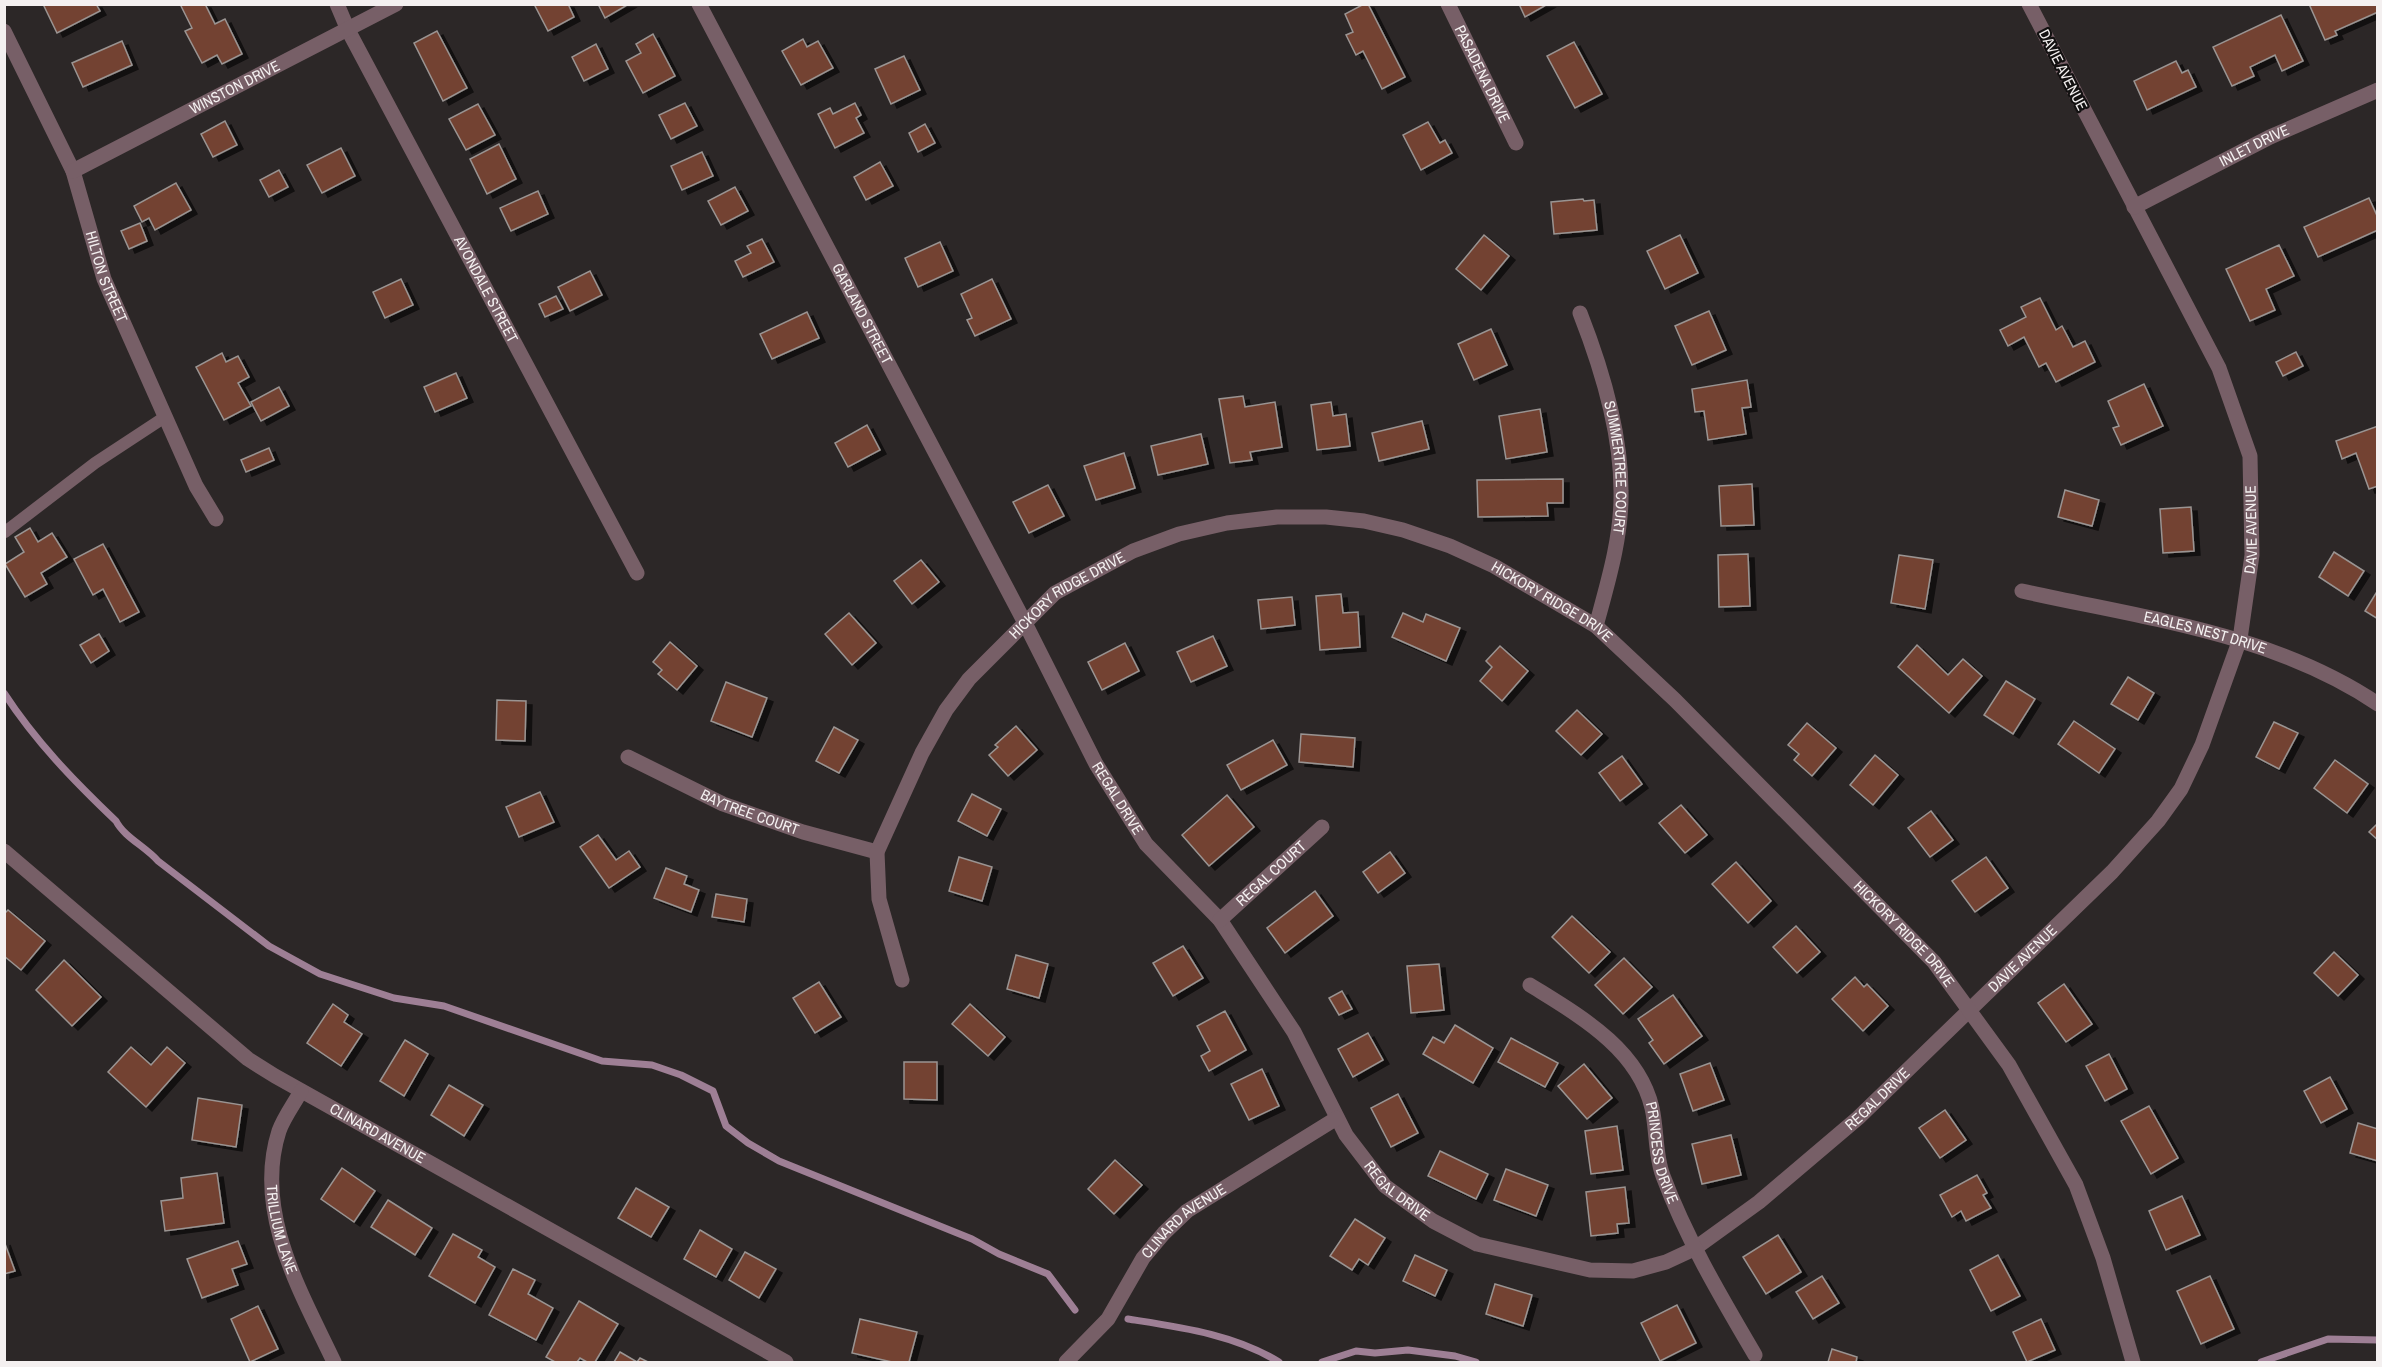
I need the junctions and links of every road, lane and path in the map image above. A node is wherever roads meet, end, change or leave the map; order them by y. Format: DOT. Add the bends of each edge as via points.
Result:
graph roads {
  1 [pos="337,4"];
  2 [pos="396,4"];
  3 [pos="699,4"];
  4 [pos="1448,4"];
  5 [pos="2029,4"];
  6 [pos="348,30"];
  7 [pos="4,31"];
  8 [pos="2378,90"];
  9 [pos="1516,143"];
  10 [pos="73,171"];
  11 [pos="2134,207"];
  12 [pos="1580,313"];
  13 [pos="165,417"];
  14 [pos="216,519"];
  15 [pos="5,532"];
  16 [pos="637,573"];
  17 [pos="2022,591"];
  18 [pos="1024,623"];
  19 [pos="1596,626"];
  20 [pos="2240,639"];
  21 [pos="2378,704"];
  22 [pos="628,757"];
  23 [pos="1322,827"];
  24 [pos="4,851"];
  25 [pos="877,852"];
  26 [pos="1220,920"];
  27 [pos="902,980"];
  28 [pos="1530,985"];
  29 [pos="1970,1012"];
  30 [pos="301,1091"];
  31 [pos="1337,1118"];
  32 [pos="1694,1249"];
  33 [pos="1755,1355"];
  34 [pos="334,1362"];
  35 [pos="786,1362"];
  36 [pos="1066,1362"];
  37 [pos="2133,1362"];
  1 -- 6 [label="street, AVONDALE STREET"];
  2 -- 6 [label="street, WINSTON DRIVE"];
  3 -- 18 [label="street, GARLAND STREET"];
  4 -- 9 [label="street, PASADENA DRIVE"];
  5 -- 11 [label="street, DAVIE AVENUE"];
  6 -- 10 [label="street, WINSTON DRIVE"];
  6 -- 16 [label="street, AVONDALE STREET"];
  7 -- 10 [label="street, HILTON STREET"];
  8 -- 11 [label="street, INLET DRIVE" via="2270,137"];
  10 -- 13 [label="street, HILTON STREET" via="105,279"];
  11 -- 20 [label="street, DAVIE AVENUE" via="2219,368 2250,456 2252,555"];
  12 -- 19 [label="street, SUMMERTREE COURT" via="1597,356 1606,394 1621,491 1611,567"];
  13 -- 14 [label="street, HILTON STREET" via="196,486"];
  13 -- 15 [label="lane" via="95,463"];
  17 -- 20 [label="street, EAGLES NEST DRIVE"];
  18 -- 19 [label="street, HICKORY RIDGE DRIVE" via="1055,593 1072,583 1133,551 1179,534 1277,517 1326,517 1365,521 1450,546 1494,566"];
  18 -- 25 [label="street, HICKORY RIDGE DRIVE" via="969,679 946,710"];
  18 -- 26 [label="street, REGAL DRIVE" via="1096,764 1146,844"];
  19 -- 29 [label="street, HICKORY RIDGE DRIVE" via="1878,903 1934,962"];
  20 -- 21 [label="street, EAGLES NEST DRIVE" via="2322,672"];
  20 -- 29 [label="street, DAVIE AVENUE" via="2202,745 2181,789 2158,821"];
  22 -- 25 [label="street, BAYTREE COURT" via="723,804 802,832"];
  23 -- 26 [label="street, REGAL COURT"];
  24 -- 30 [label="street, CLINARD AVENUE" via="248,1059"];
  25 -- 27 [label="street, HICKORY RIDGE DRIVE" via="879,899"];
  26 -- 31 [label="street, REGAL DRIVE" via="1294,1032"];
  28 -- 32 [label="street, PRINCESS DRIVE" via="1587,1021 1618,1048 1641,1080 1652,1107 1662,1173"];
  29 -- 32 [label="street, REGAL DRIVE" via="1849,1126 1759,1202"];
  29 -- 37 [label="street, HICKORY RIDGE DRIVE" via="2009,1065 2076,1185 2103,1258"];
  30 -- 34 [label="street, TRILLIUM LANE" via="279,1131 273,1195 286,1258"];
  30 -- 35 [label="street, CLINARD AVENUE"];
  31 -- 32 [label="street, REGAL DRIVE" via="1385,1186 1433,1221 1478,1244 1601,1270 1633,1270 1666,1262"];
  31 -- 36 [label="street, CLINARD AVENUE" via="1187,1211 1143,1258 1108,1319"];
  32 -- 33 [label="street, PRINCESS DRIVE"];
}
